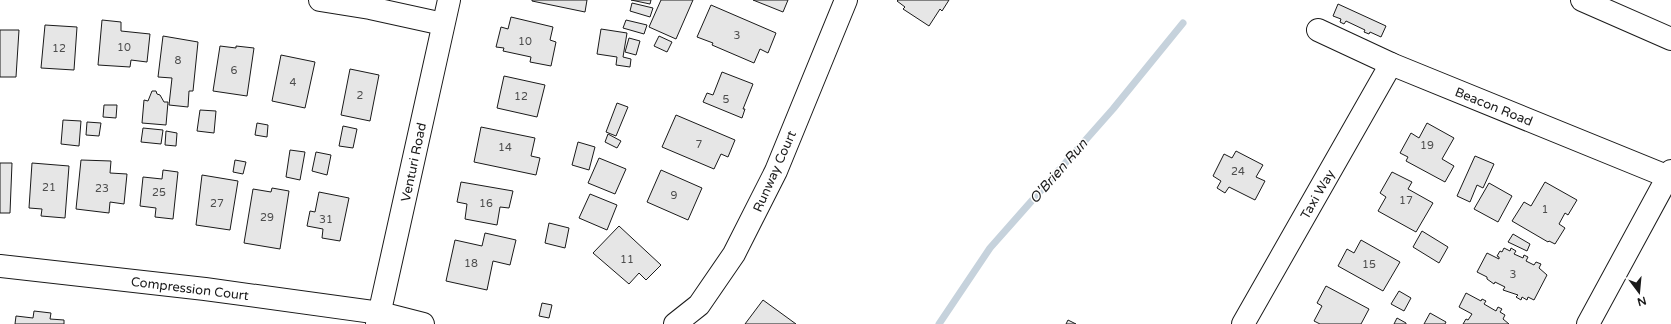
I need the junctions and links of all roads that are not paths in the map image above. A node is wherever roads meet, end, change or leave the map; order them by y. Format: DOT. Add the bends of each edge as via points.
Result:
graph roads {
  1 [pos="320,0"];
  2 [pos="449,0"];
  3 [pos="846,0"];
  4 [pos="1582,0"];
  5 [pos="443,24"];
  6 [pos="1318,30"];
  7 [pos="1671,39"];
  8 [pos="1391,64"];
  9 [pos="1670,175"];
  10 [pos="0,266"];
  11 [pos="378,318"];
  12 [pos="423,324"];
  13 [pos="675,324"];
  14 [pos="1243,324"];
  15 [pos="1588,324"];
  1 -- 5 [label="street"];
  2 -- 5 [label="street, Venturi Road"];
  3 -- 13 [label="street, Runway Court" via="776,171 734,254 699,305"];
  4 -- 7 [label="street"];
  5 -- 11 [label="street, Venturi Road"];
  6 -- 8 [label="street, Beacon Road"];
  8 -- 9 [label="street, Beacon Road"];
  8 -- 14 [label="street, Taxi Way"];
  9 -- 15 [label="street"];
  10 -- 11 [label="street, Compression Court" via="205,289"];
  11 -- 12 [label="street"];
}
